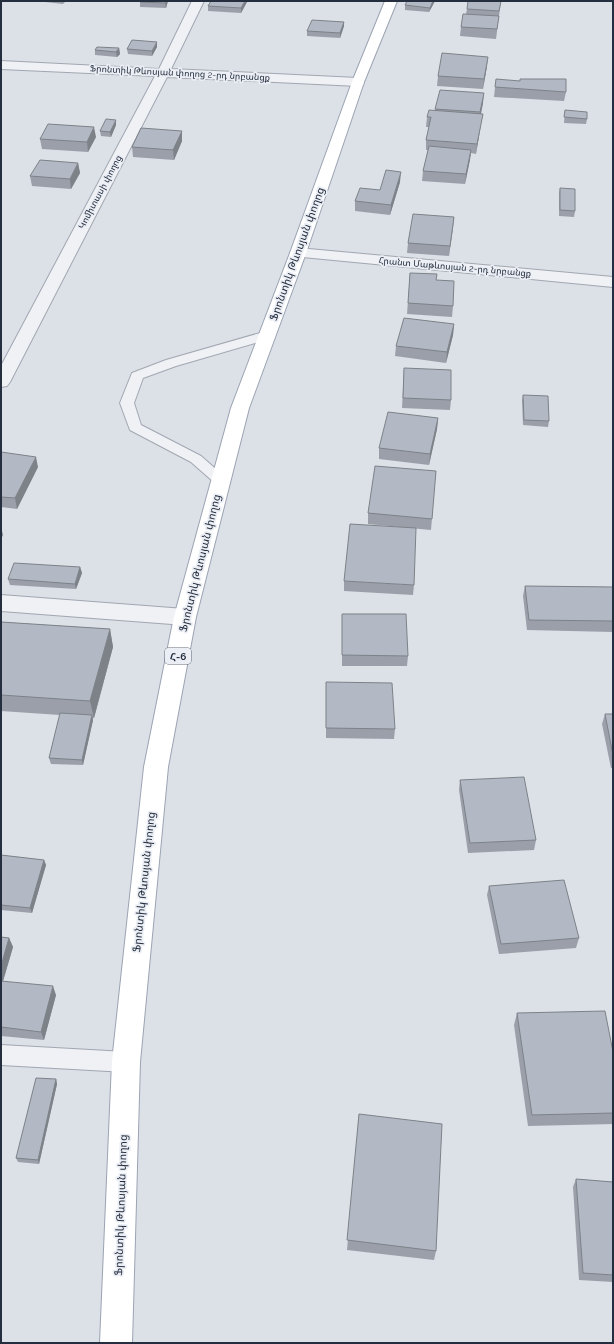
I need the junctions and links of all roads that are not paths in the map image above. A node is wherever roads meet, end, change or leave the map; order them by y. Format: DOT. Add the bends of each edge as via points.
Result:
graph roads {
  1 [pos="198,1"];
  2 [pos="391,1"];
  3 [pos="1,65"];
  4 [pos="163,73"];
  5 [pos="358,82"];
  6 [pos="298,253"];
  7 [pos="613,282"];
  8 [pos="267,335"];
  9 [pos="1,382"];
  10 [pos="221,481"];
  11 [pos="1,603"];
  12 [pos="185,617"];
  13 [pos="1,1056"];
  14 [pos="126,1062"];
  15 [pos="116,1343"];
  1 -- 4 [label="street, Կոմիտասի փողոց"];
  2 -- 5 [label="main road, Ֆրոնտիկ Թևոսյան փողոց / Հ-6"];
  3 -- 4 [label="street, Ֆրոնտիկ Թևոսյան փողոց 2-րդ նրբանցք"];
  4 -- 5 [label="street, Ֆրոնտիկ Թևոսյան փողոց 2-րդ նրբանցք"];
  4 -- 9 [label="street, Կոմիտասի փողոց"];
  5 -- 6 [label="main road, Ֆրոնտիկ Թևոսյան փողոց / Հ-6"];
  6 -- 7 [label="street, Հրանտ Մաթևոսյան 2-րդ նրբանցք"];
  6 -- 8 [label="main road, Ֆրոնտիկ Թևոսյան փողոց / Հ-6"];
  8 -- 10 [label="main road, Ֆրոնտիկ Թևոսյան փողոց / Հ-6" via="240,408"];
  8 -- 10 [label="lane" via="171,362 137,376 127,403 135,427 196,459"];
  10 -- 12 [label="main road, Ֆրոնտիկ Թևոսյան փողոց / Հ-6"];
  11 -- 12 [label="street"];
  12 -- 14 [label="main road, Ֆրոնտիկ Թևոսյան փողոց / Հ-6" via="156,767"];
  13 -- 14 [label="lane"];
  14 -- 15 [label="main road, Ֆրոնտիկ Թևոսյան փողոց / Հ-6"];
}
